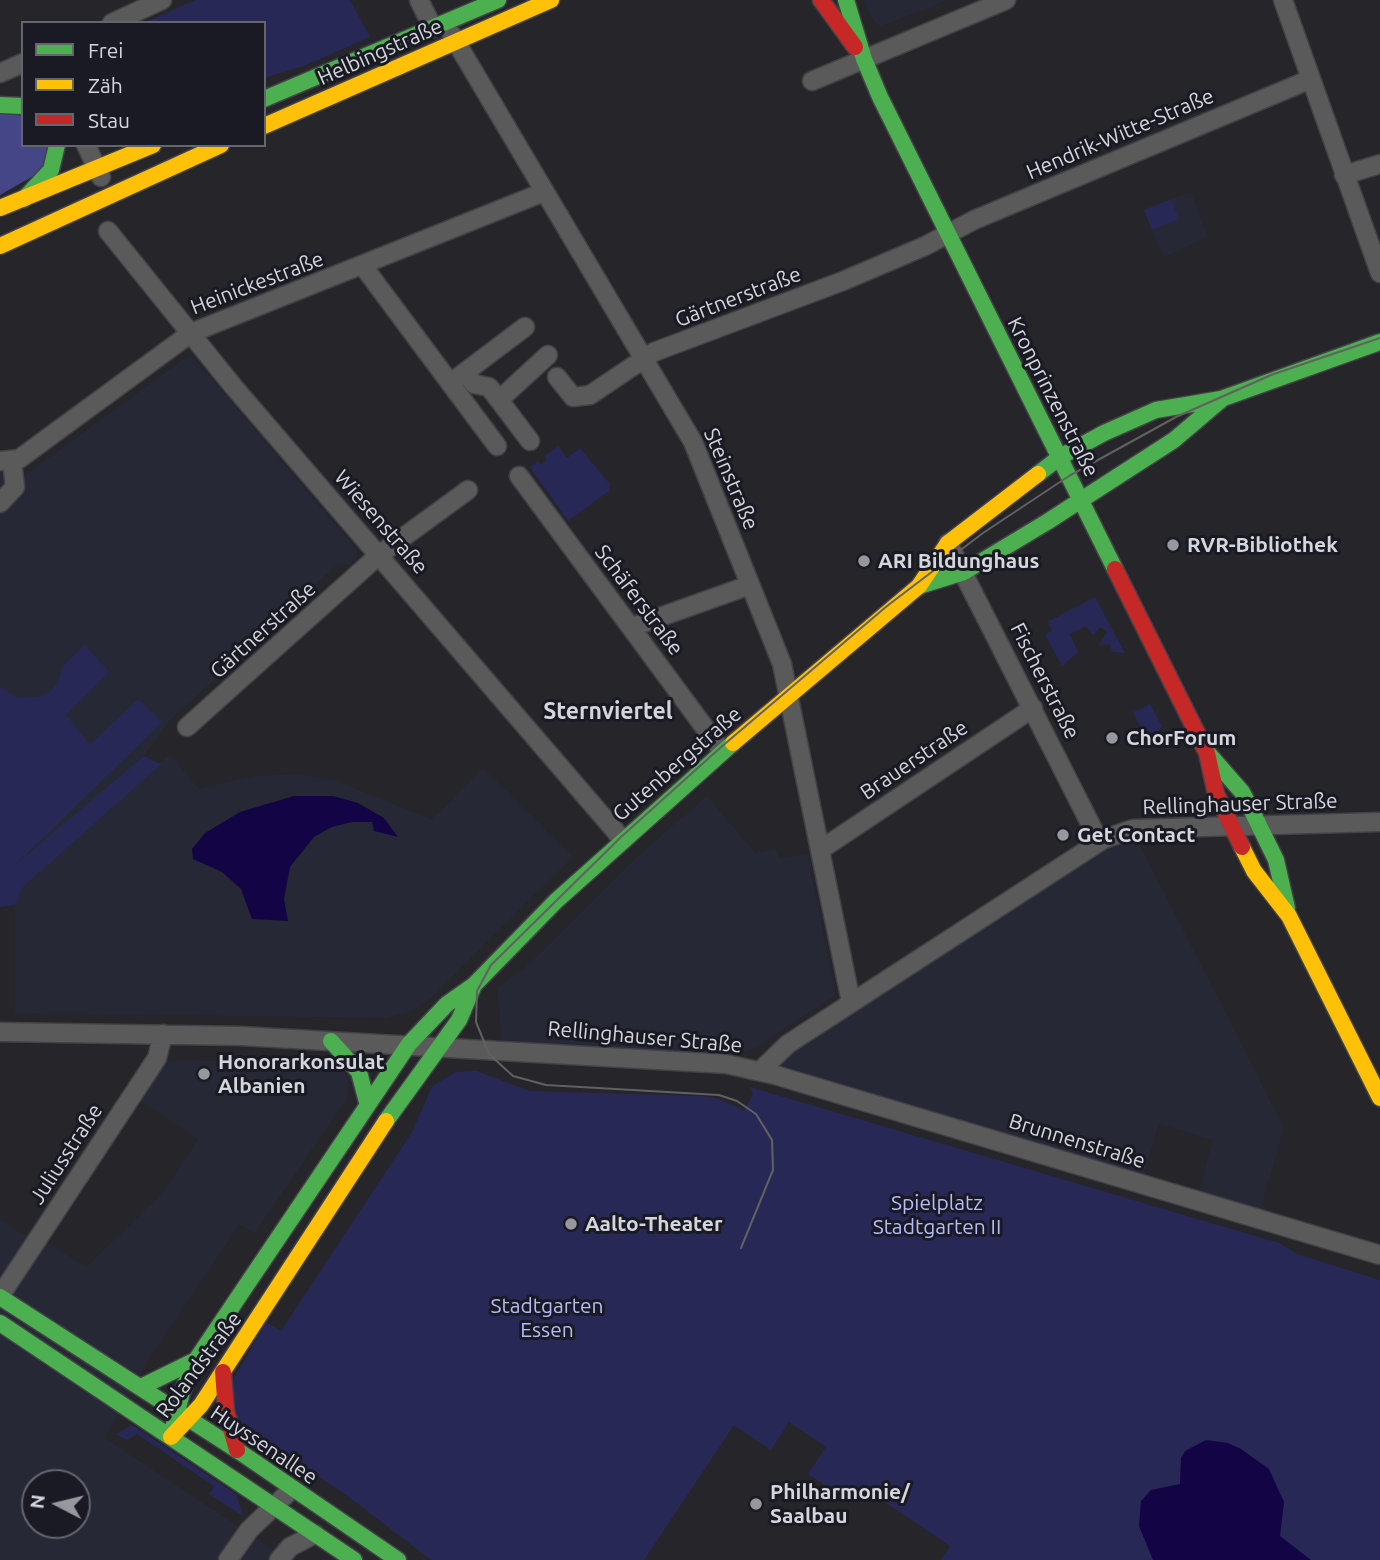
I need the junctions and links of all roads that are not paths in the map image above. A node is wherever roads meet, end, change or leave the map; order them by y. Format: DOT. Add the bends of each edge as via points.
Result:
graph roads {
  1 [pos="162,0"];
  2 [pos="419,0"];
  3 [pos="498,0"];
  4 [pos="551,0"];
  5 [pos="821,0"];
  6 [pos="846,0"];
  7 [pos="1006,0"];
  8 [pos="1283,0"];
  9 [pos="116,21"];
  10 [pos="439,26"];
  11 [pos="456,42"];
  12 [pos="864,59"];
  13 [pos="21,64"];
  14 [pos="0,73"];
  15 [pos="1311,79"];
  16 [pos="812,80"];
  17 [pos="266,98"];
  18 [pos="0,104"];
  19 [pos="21,106"];
  20 [pos="266,125"];
  21 [pos="57,147"];
  22 [pos="87,147"];
  23 [pos="148,147"];
  24 [pos="217,147"];
  25 [pos="1380,164"];
  26 [pos="97,168"];
  27 [pos="1344,175"];
  28 [pos="544,192"];
  29 [pos="109,195"];
  30 [pos="24,199"];
  31 [pos="0,208"];
  32 [pos="108,231"];
  33 [pos="948,233"];
  34 [pos="0,248"];
  35 [pos="363,266"];
  36 [pos="1380,272"];
  37 [pos="525,327"];
  38 [pos="191,334"];
  39 [pos="1380,342"];
  40 [pos="548,355"];
  41 [pos="643,358"];
  42 [pos="465,372"];
  43 [pos="557,377"];
  44 [pos="450,383"];
  45 [pos="1221,399"];
  46 [pos="499,400"];
  47 [pos="530,441"];
  48 [pos="497,446"];
  49 [pos="1060,457"];
  50 [pos="6,462"];
  51 [pos="519,476"];
  52 [pos="468,490"];
  53 [pos="1081,500"];
  54 [pos="0,503"];
  55 [pos="948,543"];
  56 [pos="379,555"];
  57 [pos="964,572"];
  58 [pos="750,585"];
  59 [pos="919,586"];
  60 [pos="632,627"];
  61 [pos="789,694"];
  62 [pos="1033,708"];
  63 [pos="187,727"];
  64 [pos="722,751"];
  65 [pos="1207,753"];
  66 [pos="1380,822"];
  67 [pos="1232,827"];
  68 [pos="1259,827"];
  69 [pos="623,839"];
  70 [pos="1100,841"];
  71 [pos="820,850"];
  72 [pos="1289,916"];
  73 [pos="474,985"];
  74 [pos="851,1002"];
  75 [pos="0,1032"];
  76 [pos="163,1034"];
  77 [pos="331,1041"];
  78 [pos="409,1044"];
  79 [pos="439,1046"];
  80 [pos="760,1071"];
  81 [pos="1380,1098"];
  82 [pos="367,1102"];
  83 [pos="1380,1255"];
  84 [pos="0,1296"];
  85 [pos="230,1311"];
  86 [pos="0,1323"];
  87 [pos="247,1337"];
  88 [pos="196,1360"];
  89 [pos="223,1372"];
  90 [pos="141,1387"];
  91 [pos="182,1414"];
  92 [pos="171,1437"];
  93 [pos="237,1450"];
  94 [pos="292,1489"];
  95 [pos="272,1506"];
  96 [pos="315,1534"];
  97 [pos="228,1560"];
  98 [pos="279,1560"];
  99 [pos="354,1560"];
  100 [pos="398,1560"];
  1 -- 9 [label="street"];
  2 -- 10 [label="street, Steinstraße"];
  3 -- 10 [label="main road, Helbingstraße"];
  4 -- 11 [label="main road, Helbingstraße"];
  5 -- 12 [label="main road, Kronprinzenstraße"];
  6 -- 12 [label="main road, Kronprinzenstraße"];
  7 -- 12 [label="street"];
  8 -- 15 [label="street"];
  10 -- 11 [label="street, Steinstraße"];
  10 -- 17 [label="main road, Helbingstraße"];
  11 -- 20 [label="main road, Helbingstraße"];
  11 -- 28 [label="street, Steinstraße"];
  12 -- 16 [label="street"];
  12 -- 33 [label="main road, Kronprinzenstraße"];
  13 -- 14 [label="street"];
  15 -- 27 [label="street"];
  15 -- 33 [label="street, Hendrik-Witte-Straße"];
  18 -- 19 [label="main road"];
  21 -- 30 [label="main road" via="51,170"];
  22 -- 26 [label="street"];
  23 -- 26 [label="main road"];
  24 -- 29 [label="main road"];
  25 -- 27 [label="street"];
  26 -- 29 [label="street"];
  26 -- 30 [label="main road"];
  27 -- 36 [label="street"];
  28 -- 35 [label="street, Heinickestraße"];
  28 -- 41 [label="street, Steinstraße"];
  29 -- 34 [label="main road"];
  30 -- 31 [label="main road"];
  32 -- 38 [label="street, Wiesenstraße"];
  33 -- 41 [label="street, Gärtnerstraße" via="843,281"];
  33 -- 49 [label="main road, Kronprinzenstraße"];
  35 -- 38 [label="street, Heinickestraße"];
  35 -- 44 [label="street"];
  37 -- 42 [label="street"];
  38 -- 50 [label="street, Heinickestraße"];
  38 -- 56 [label="street, Wiesenstraße"];
  39 -- 45 [label="main road, Gutenbergstraße"];
  40 -- 46 [label="street"];
  41 -- 43 [label="street, Gärtnerstraße" via="579,398 566,391"];
  41 -- 58 [label="street, Steinstraße" via="694,442"];
  42 -- 44 [label="street"];
  42 -- 46 [label="street" via="474,384 489,387"];
  44 -- 48 [label="street"];
  45 -- 49 [label="main road, Gutenbergstraße" via="1156,410"];
  45 -- 53 [label="main road, Gutenbergstraße" via="1174,440"];
  46 -- 47 [label="street"];
  49 -- 53 [label="main road, Kronprinzenstraße"];
  49 -- 55 [label="main road, Gutenbergstraße"];
  50 -- 54 [label="street" via="15,487"];
  51 -- 60 [label="street, Schäferstraße"];
  52 -- 56 [label="street, Gärtnerstraße"];
  53 -- 57 [label="main road, Gutenbergstraße"];
  53 -- 65 [label="main road, Kronprinzenstraße"];
  55 -- 57 [label="street, Fischerstraße"];
  55 -- 59 [label="main road, Gutenbergstraße"];
  56 -- 63 [label="street, Gärtnerstraße"];
  56 -- 69 [label="street, Wiesenstraße"];
  57 -- 59 [label="main road, Gutenbergstraße"];
  57 -- 62 [label="street, Fischerstraße"];
  58 -- 60 [label="street"];
  58 -- 61 [label="street, Steinstraße" via="782,664"];
  59 -- 61 [label="main road, Gutenbergstraße"];
  60 -- 64 [label="street, Schäferstraße"];
  61 -- 64 [label="main road, Gutenbergstraße"];
  61 -- 71 [label="street, Steinstraße"];
  62 -- 70 [label="street, Fischerstraße"];
  62 -- 71 [label="street, Brauerstraße"];
  64 -- 69 [label="main road, Gutenbergstraße"];
  65 -- 67 [label="main road, Kronprinzenstraße" via="1216,794"];
  65 -- 68 [label="main road, Kronprinzenstraße" via="1242,792"];
  66 -- 68 [label="street, Rellinghauser Straße"];
  67 -- 68 [label="street, Rellinghauser Straße"];
  67 -- 70 [label="street, Rellinghauser Straße" via="1133,829"];
  67 -- 72 [label="main road, Kronprinzenstraße" via="1254,871"];
  68 -- 72 [label="main road, Kronprinzenstraße" via="1276,860"];
  69 -- 73 [label="main road, Gutenbergstraße"];
  70 -- 74 [label="street, Rellinghauser Straße"];
  71 -- 74 [label="street, Steinstraße"];
  72 -- 81 [label="main road"];
  73 -- 78 [label="main road, Rolandstraße" via="447,1004"];
  73 -- 79 [label="main road, Rolandstraße" via="459,1020"];
  74 -- 80 [label="street, Rellinghauser Straße" via="789,1044"];
  75 -- 76 [label="street, Rellinghauser Straße"];
  76 -- 77 [label="street, Rellinghauser Straße"];
  76 -- 84 [label="street, Juliusstraße" via="157,1058"];
  77 -- 78 [label="street, Rellinghauser Straße"];
  77 -- 82 [label="main road" via="359,1072"];
  78 -- 79 [label="street, Rellinghauser Straße"];
  78 -- 82 [label="main road, Rolandstraße"];
  79 -- 80 [label="street, Rellinghauser Straße" via="702,1061"];
  79 -- 87 [label="main road, Rolandstraße"];
  80 -- 83 [label="street, Brunnenstraße"];
  82 -- 85 [label="main road, Rolandstraße"];
  84 -- 90 [label="main road, Huyssenallee"];
  85 -- 87 [label="main road"];
  85 -- 88 [label="main road, Rolandstraße"];
  86 -- 92 [label="main road"];
  87 -- 89 [label="main road, Rolandstraße"];
  88 -- 90 [label="main road"];
  88 -- 91 [label="main road, Rolandstraße"];
  89 -- 91 [label="main road, Rolandstraße"];
  89 -- 93 [label="main road" via="226,1411"];
  90 -- 91 [label="main road, Huyssenallee"];
  91 -- 92 [label="main road, Rolandstraße"];
  91 -- 93 [label="main road, Huyssenallee"];
  92 -- 95 [label="main road"];
  93 -- 94 [label="main road, Huyssenallee"];
  94 -- 95 [label="street"];
  94 -- 100 [label="main road, Huyssenallee"];
  95 -- 96 [label="main road"];
  95 -- 97 [label="street"];
  96 -- 98 [label="street" via="290,1547"];
  96 -- 99 [label="main road"];
}
